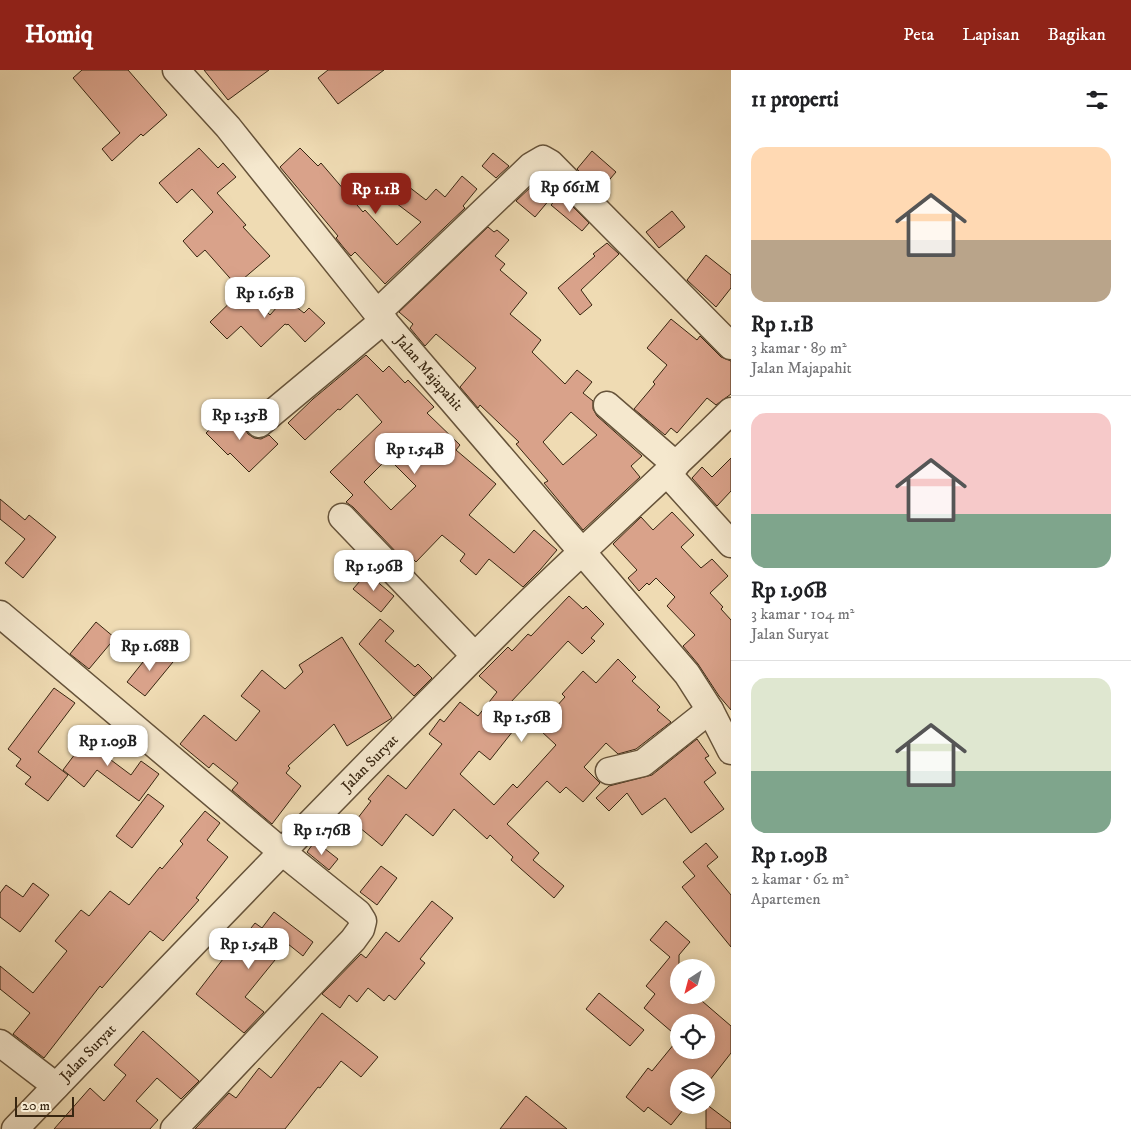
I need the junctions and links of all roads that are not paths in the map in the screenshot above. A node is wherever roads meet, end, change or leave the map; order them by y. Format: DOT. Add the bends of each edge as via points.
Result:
graph roads {
  1 [pos="176,70"];
  2 [pos="381,316"];
  3 [pos="731,346"];
  4 [pos="607,405"];
  5 [pos="259,424"];
  6 [pos="726,425"];
  7 [pos="671,469"];
  8 [pos="342,517"];
  9 [pos="731,544"];
  10 [pos="582,551"];
  11 [pos="0,614"];
  12 [pos="475,656"];
  13 [pos="710,710"];
  14 [pos="731,751"];
  15 [pos="609,771"];
  16 [pos="281,851"];
  17 [pos="0,1043"];
  18 [pos="56,1086"];
  19 [pos="15,1129"];
  20 [pos="174,1129"];
  1 -- 2 [label="street, Jalan Majapahit" via="228,127"];
  2 -- 3 [label="street" via="532,166 543,160 550,163"];
  2 -- 5 [label="street"];
  2 -- 10 [label="street, Jalan Majapahit"];
  4 -- 7 [label="street"];
  6 -- 7 [label="street, Jalan Suryat"];
  7 -- 9 [label="street"];
  7 -- 10 [label="street, Jalan Suryat"];
  8 -- 12 [label="street"];
  10 -- 12 [label="street, Jalan Suryat"];
  10 -- 13 [label="street, Jalan Majapahit" via="687,674"];
  11 -- 16 [label="street"];
  12 -- 16 [label="street, Jalan Suryat"];
  13 -- 14 [label="street, Jalan Majapahit"];
  13 -- 15 [label="street" via="643,762"];
  16 -- 18 [label="street, Jalan Suryat"];
  16 -- 20 [label="street" via="358,913 363,921 362,929"];
  17 -- 18 [label="street"];
  18 -- 19 [label="street, Jalan Suryat"];
}
